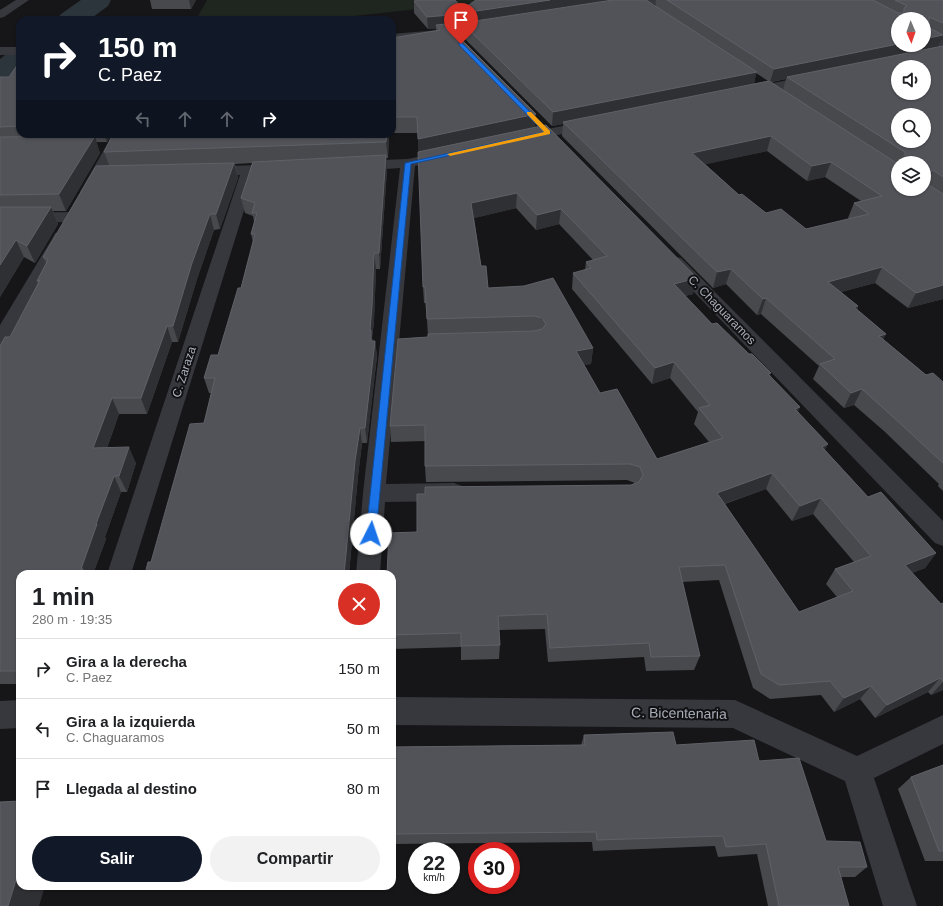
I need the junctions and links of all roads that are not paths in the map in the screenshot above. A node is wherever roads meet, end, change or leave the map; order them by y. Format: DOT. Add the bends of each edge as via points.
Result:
graph roads {
  1 [pos="24,0"];
  2 [pos="664,0"];
  3 [pos="638,2"];
  4 [pos="610,9"];
  5 [pos="654,12"];
  6 [pos="0,15"];
  7 [pos="503,25"];
  8 [pos="450,33"];
  9 [pos="396,38"];
  10 [pos="931,42"];
  11 [pos="466,50"];
  12 [pos="16,51"];
  13 [pos="940,51"];
  14 [pos="0,52"];
  15 [pos="828,76"];
  16 [pos="755,80"];
  17 [pos="767,89"];
  18 [pos="736,95"];
  19 [pos="780,97"];
  20 [pos="532,116"];
  21 [pos="603,122"];
  22 [pos="548,133"];
  23 [pos="510,141"];
  24 [pos="110,143"];
  25 [pos="565,150"];
  26 [pos="463,151"];
  27 [pos="408,163"];
  28 [pos="344,166"];
  29 [pos="296,168"];
  30 [pos="248,171"];
  31 [pos="193,172"];
  32 [pos="73,217"];
  33 [pos="0,218"];
  34 [pos="665,252"];
  35 [pos="8,314"];
  36 [pos="0,341"];
  37 [pos="477,492"];
  38 [pos="374,493"];
  39 [pos="943,536"];
  40 [pos="120,570"];
  41 [pos="368,570"];
  42 [pos="396,710"];
  43 [pos="16,714"];
  44 [pos="0,715"];
  45 [pos="943,729"];
  46 [pos="857,771"];
  47 [pos="900,906"];
  1 -- 6 [label="street"];
  2 -- 3 [label="street"];
  3 -- 4 [label="street"];
  3 -- 5 [label="street"];
  7 -- 8 [label="street"];
  8 -- 9 [label="street"];
  8 -- 11 [label="street"];
  10 -- 13 [label="street"];
  12 -- 14 [label="street"];
  15 -- 17 [label="street"];
  16 -- 17 [label="street"];
  17 -- 18 [label="street"];
  17 -- 19 [label="street"];
  20 -- 22 [label="street"];
  21 -- 22 [label="street"];
  22 -- 23 [label="street"];
  22 -- 25 [label="street"];
  24 -- 32 [label="street" via="105,175"];
  26 -- 27 [label="street"];
  27 -- 28 [label="street"];
  27 -- 38 [label="street" via="398,344"];
  29 -- 30 [label="street"];
  30 -- 31 [label="street"];
  30 -- 40 [label="street, C. Zaraza"];
  32 -- 33 [label="street"];
  32 -- 35 [label="street"];
  34 -- 39 [label="street, C. Chaguaramos"];
  35 -- 36 [label="street"];
  37 -- 38 [label="street"];
  38 -- 41 [label="street"];
  42 -- 46 [label="street, C. Bicentenaria" via="735,714"];
  43 -- 44 [label="street"];
  45 -- 46 [label="street"];
  46 -- 47 [label="street"];
}
